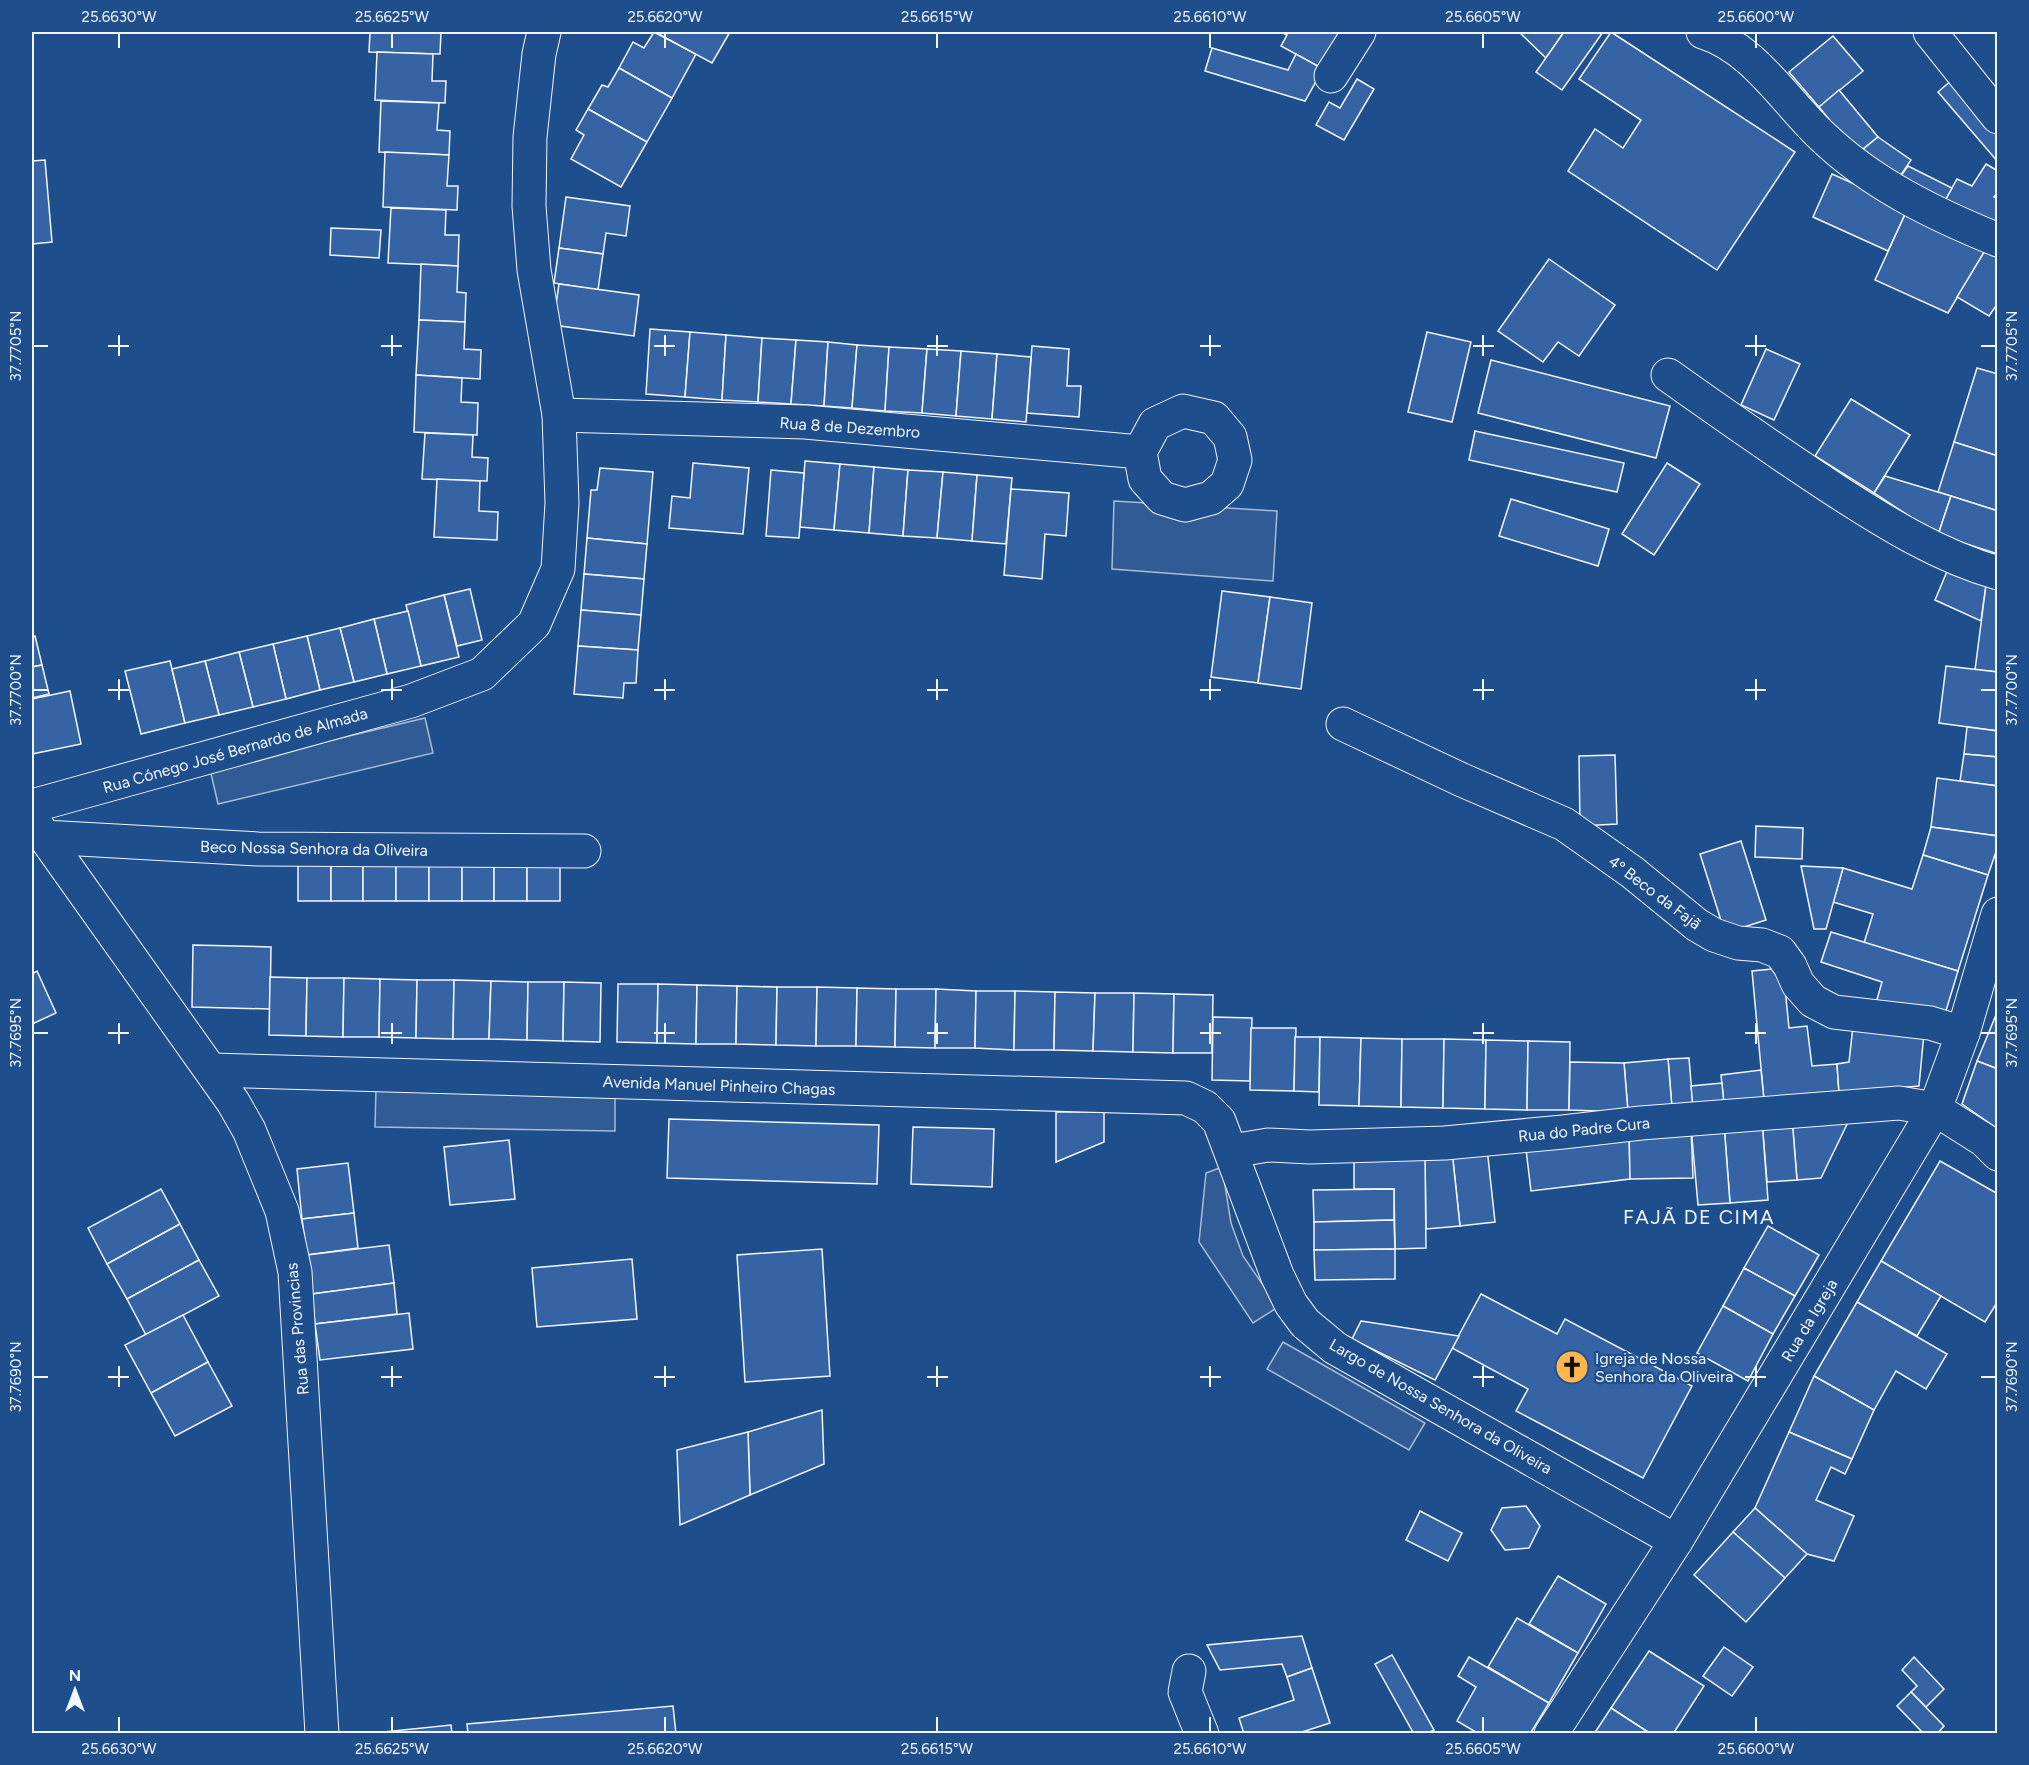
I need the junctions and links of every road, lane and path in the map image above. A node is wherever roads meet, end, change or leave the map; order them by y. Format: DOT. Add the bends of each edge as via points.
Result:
graph roads {
  1 [pos="544,32"];
  2 [pos="1359,32"];
  3 [pos="1703,32"];
  4 [pos="1930,32"];
  5 [pos="1331,76"];
  6 [pos="1998,117"];
  7 [pos="1998,240"];
  8 [pos="1668,375"];
  9 [pos="559,415"];
  10 [pos="1140,452"];
  11 [pos="1998,573"];
  12 [pos="1343,724"];
  13 [pos="32,806"];
  14 [pos="38,828"];
  15 [pos="584,851"];
  16 [pos="1998,914"];
  17 [pos="1963,1033"];
  18 [pos="211,1070"];
  19 [pos="1935,1109"];
  20 [pos="1220,1121"];
  21 [pos="1232,1151"];
  22 [pos="1998,1154"];
  23 [pos="1676,1540"];
  24 [pos="1190,1671"];
  25 [pos="322,1734"];
  26 [pos="1202,1734"];
  27 [pos="1551,1734"];
  1 -- 9 [label="street, Rua Cónego José Bernardo de Almada" via="530,137 529,206 534,270"];
  2 -- 5 [label="street"];
  3 -- 7 [label="street" via="1731,45 1758,67 1821,136 1885,185 1924,208"];
  4 -- 6 [label="street"];
  8 -- 11 [label="street" via="1880,519 1941,552"];
  9 -- 10 [label="street, Rua 8 de Dezembro" via="805,422"];
  9 -- 13 [label="street, Rua Cónego José Bernardo de Almada" via="562,503 558,569 534,624 482,674 411,701"];
  12 -- 17 [label="street, 4º Beco da Fajã" via="1564,824 1697,925 1738,943 1762,945 1780,952 1813,1001 1834,1012 1930,1023"];
  14 -- 15 [label="street, Beco Nossa Senhora da Oliveira" via="258,849"];
  14 -- 18 [label="street, Rua das Provincias"];
  16 -- 17 [label="street, Rua da Igreja"];
  17 -- 19 [label="street, Rua da Igreja"];
  18 -- 20 [label="street, Avenida Manuel Pinheiro Chagas" via="1186,1098 1205,1107"];
  18 -- 25 [label="street, Rua das Provincias" via="249,1130 282,1211 295,1272"];
  19 -- 21 [label="street, Rua do Padre Cura" via="1899,1103 1445,1143 1268,1145"];
  19 -- 22 [label="street" via="1984,1140"];
  19 -- 23 [label="street, Rua da Igreja"];
  20 -- 21 [label="street, Largo de Nossa Senhora da Oliveira"];
  21 -- 23 [label="street, Largo de Nossa Senhora da Oliveira" via="1277,1275 1305,1323 1335,1348"];
  23 -- 27 [label="street, Rua da Igreja"];
  24 -- 26 [label="street" via="1185,1692"];
}
